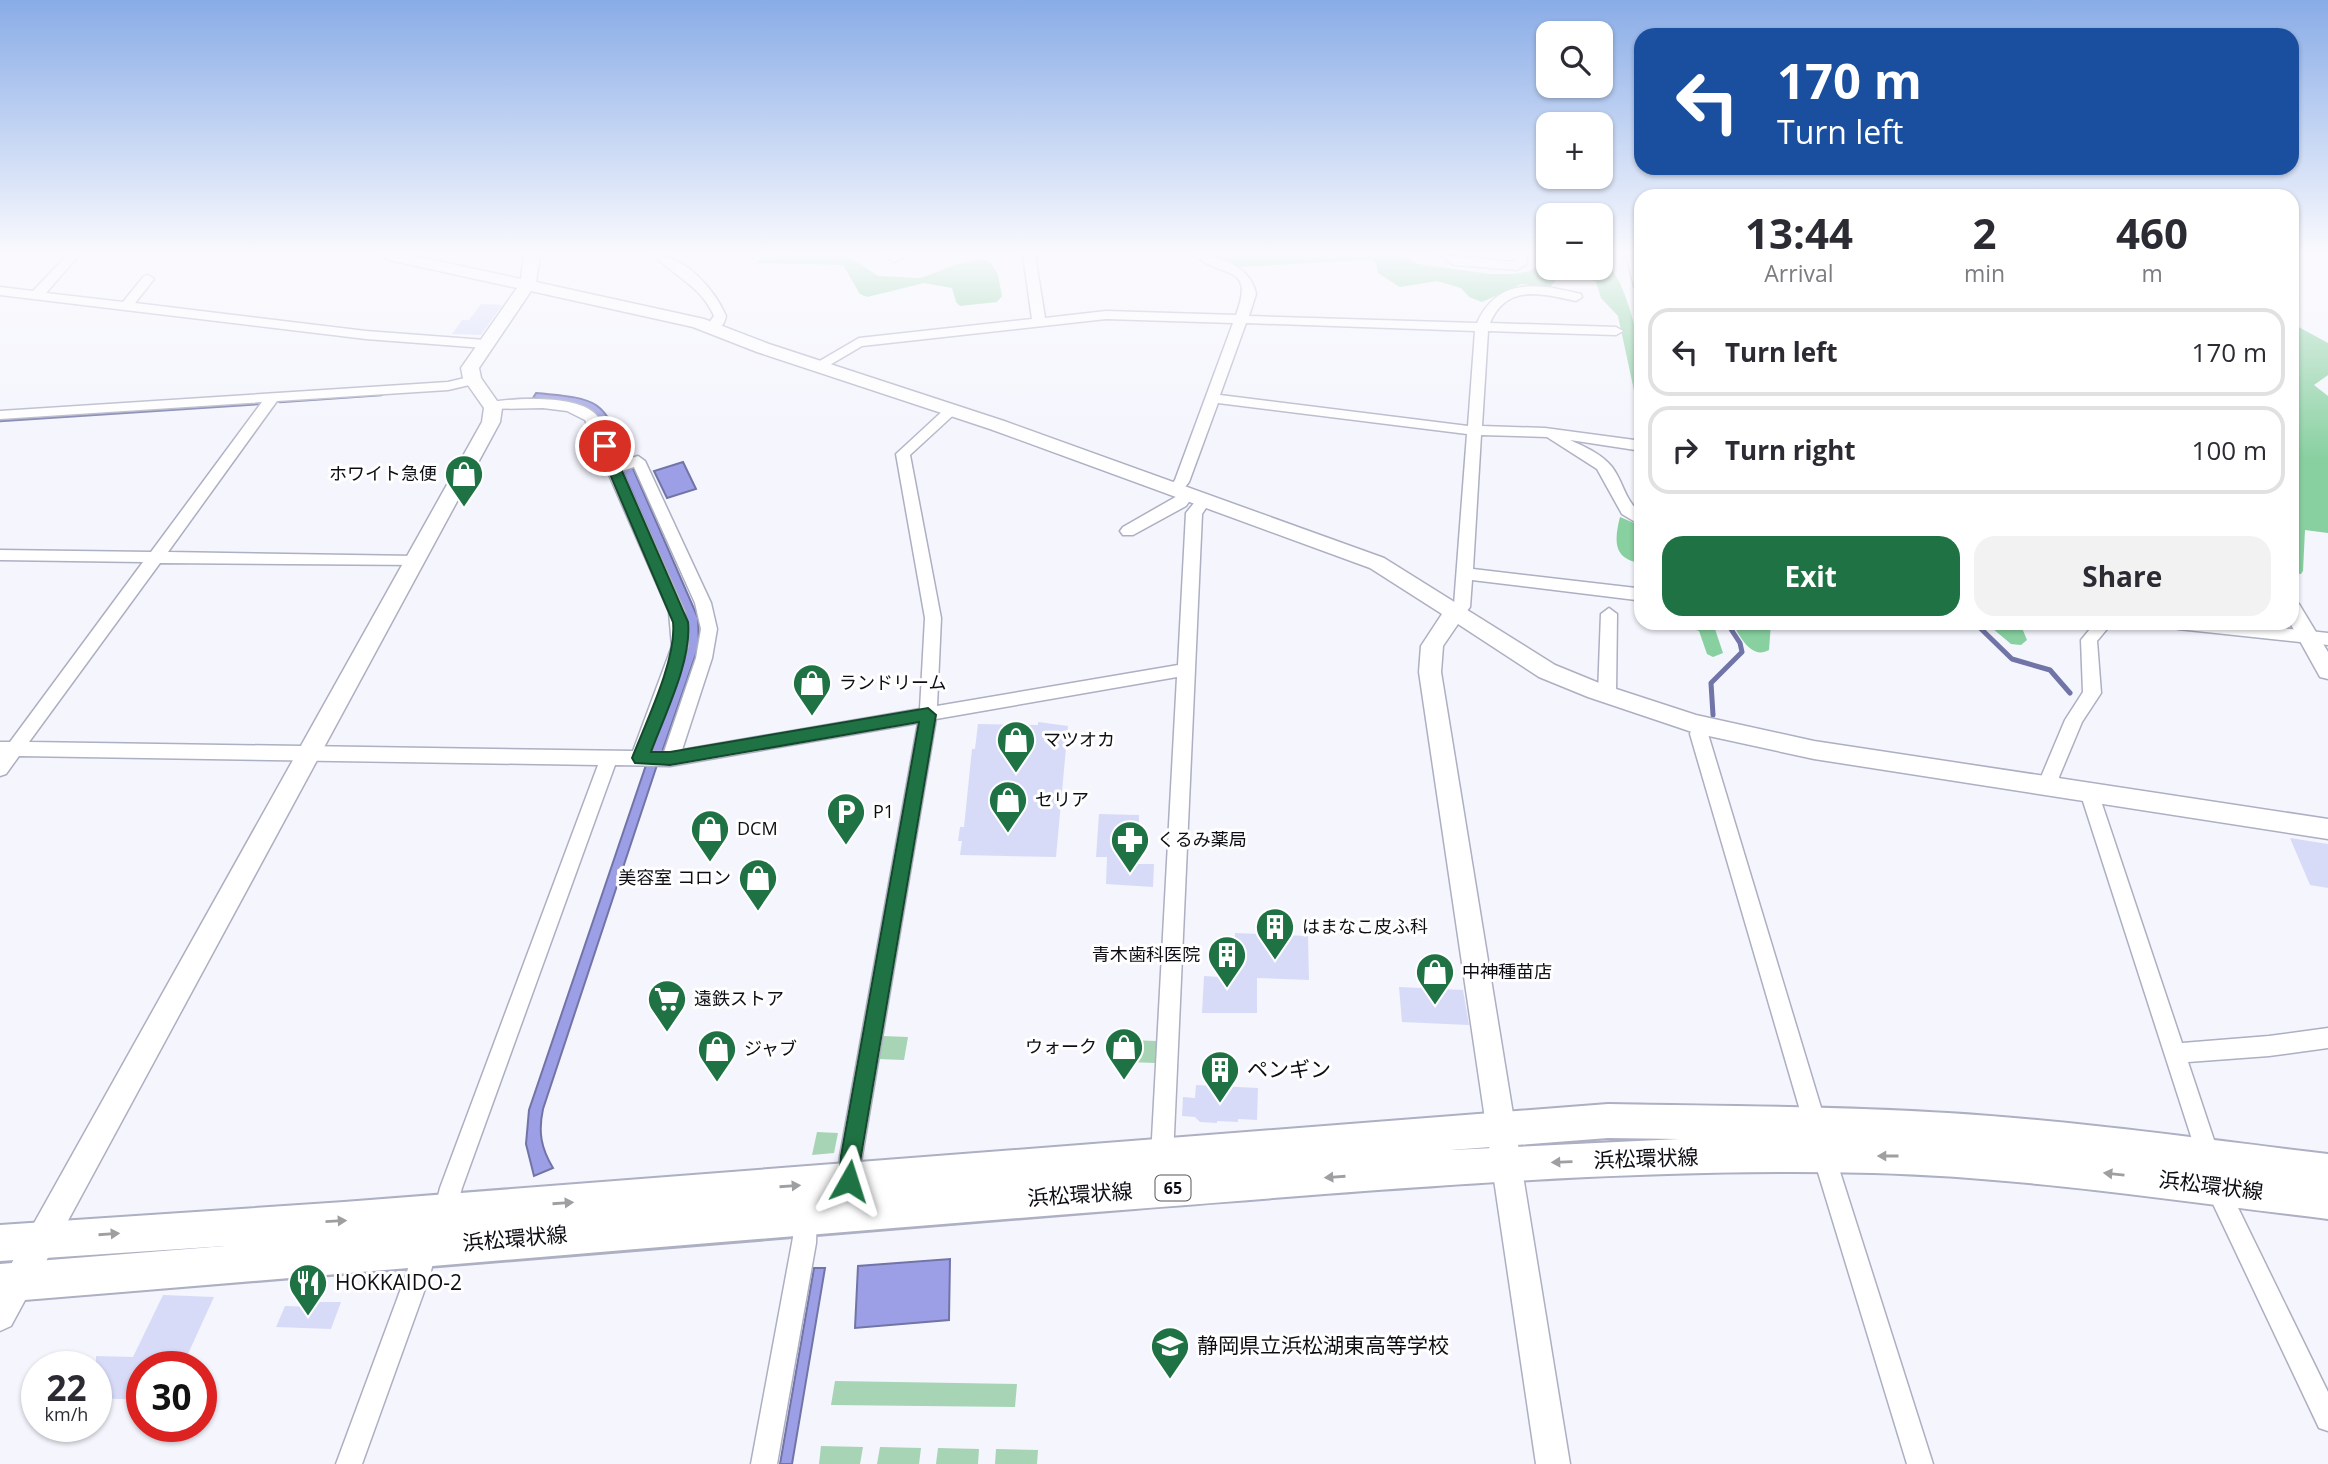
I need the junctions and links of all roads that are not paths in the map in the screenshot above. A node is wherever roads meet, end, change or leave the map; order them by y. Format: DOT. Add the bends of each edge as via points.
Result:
graph roads {
  1 [pos="269,323"];
  2 [pos="500,323"];
  3 [pos="692,323"];
  4 [pos="717,323"];
  5 [pos="1027,323"];
  6 [pos="1239,323"];
  7 [pos="1371,323"];
  8 [pos="1483,323"];
  9 [pos="1482,327"];
  10 [pos="712,328"];
  11 [pos="1616,331"];
  12 [pos="485,344"];
  13 [pos="818,366"];
  14 [pos="473,380"];
  15 [pos="273,397"];
  16 [pos="1213,398"];
  17 [pos="492,406"];
  18 [pos="953,409"];
  19 [pos="0,415"];
  20 [pos="1474,430"];
  21 [pos="1545,432"];
  22 [pos="1634,445"];
  23 [pos="614,468"];
  24 [pos="1187,497"];
  25 [pos="1634,515"];
  26 [pos="1128,531"];
  27 [pos="0,555"];
  28 [pos="155,557"];
  29 [pos="415,561"];
  30 [pos="1464,574"];
  31 [pos="1634,594"];
  32 [pos="1455,613"];
  33 [pos="1609,614"];
  34 [pos="2299,617"];
  35 [pos="2098,630"];
  36 [pos="2243,630"];
  37 [pos="2318,638"];
  38 [pos="1187,671"];
  39 [pos="2328,671"];
  40 [pos="1607,694"];
  41 [pos="928,715"];
  42 [pos="1700,725"];
  43 [pos="7,749"];
  44 [pos="308,754"];
  45 [pos="608,758"];
  46 [pos="640,758"];
  47 [pos="670,759"];
  48 [pos="0,769"];
  49 [pos="2052,785"];
  50 [pos="2090,792"];
  51 [pos="2328,829"];
  52 [pos="2328,1038"];
  53 [pos="2174,1053"];
  54 [pos="1820,1140"];
  55 [pos="1504,1147"];
  56 [pos="1162,1157"];
  57 [pos="2213,1172"];
  58 [pos="2328,1172"];
  59 [pos="849,1181"];
  60 [pos="2328,1201"];
  61 [pos="445,1212"];
  62 [pos="806,1215"];
  63 [pos="41,1240"];
  64 [pos="0,1243"];
  65 [pos="425,1247"];
  66 [pos="9,1282"];
  67 [pos="0,1315"];
  68 [pos="2328,1419"];
  69 [pos="349,1464"];
  70 [pos="764,1464"];
  71 [pos="1553,1464"];
  72 [pos="1920,1464"];
  1 -- 12 [label="street"];
  2 -- 12 [label="street"];
  3 -- 10 [label="street"];
  4 -- 10 [label="street"];
  5 -- 13 [label="street" via="859,342"];
  6 -- 16 [label="street"];
  7 -- 9 [label="street"];
  8 -- 9 [label="street"];
  9 -- 11 [label="street"];
  9 -- 20 [label="street"];
  10 -- 13 [label="street"];
  12 -- 14 [label="street" via="470,368"];
  13 -- 18 [label="street"];
  14 -- 15 [label="street" via="448,386"];
  14 -- 17 [label="street"];
  15 -- 19 [label="street"];
  15 -- 28 [label="street"];
  16 -- 20 [label="street"];
  16 -- 24 [label="street" via="1182,482"];
  17 -- 23 [label="street" via="562,405 583,412 595,424"];
  17 -- 29 [label="street" via="491,422"];
  18 -- 24 [label="street"];
  18 -- 41 [label="street" via="903,454 934,627"];
  20 -- 21 [label="street"];
  20 -- 30 [label="street"];
  21 -- 22 [label="street"];
  21 -- 25 [label="street" via="1603,467 1620,504"];
  23 -- 46 [label="street" via="677,612 681,634 677,658"];
  23 -- 47 [label="street" via="638,461 708,615 708,644"];
  24 -- 26 [label="street"];
  24 -- 32 [label="street" via="1377,564"];
  24 -- 38 [label="street" via="1194,513"];
  27 -- 28 [label="street"];
  28 -- 29 [label="street"];
  28 -- 43 [label="street"];
  29 -- 44 [label="street"];
  30 -- 31 [label="street"];
  30 -- 32 [label="street" via="1462,607"];
  32 -- 40 [label="street" via="1524,659"];
  32 -- 55 [label="street" via="1435,636 1428,659"];
  33 -- 40 [label="street"];
  34 -- 37 [label="street"];
  35 -- 49 [label="street" via="2089,640 2092,692 2074,720 2050,777"];
  36 -- 37 [label="street"];
  37 -- 39 [label="street"];
  38 -- 41 [label="street"];
  38 -- 56 [label="street"];
  40 -- 42 [label="street"];
  41 -- 47 [label="street"];
  41 -- 59 [label="street"];
  42 -- 49 [label="street" via="1814,750"];
  42 -- 54 [label="street"];
  43 -- 44 [label="street"];
  43 -- 48 [label="street"];
  44 -- 45 [label="street"];
  44 -- 63 [label="street"];
  45 -- 46 [label="street"];
  45 -- 61 [label="street"];
  46 -- 47 [label="street"];
  49 -- 50 [label="street"];
  50 -- 51 [label="street"];
  50 -- 53 [label="street"];
  52 -- 53 [label="street"];
  53 -- 57 [label="street"];
  54 -- 55 [label="main road, 浜松環状線 / 65" via="1752,1155"];
  54 -- 57 [label="main road, 浜松環状線 / 65" via="1974,1160"];
  54 -- 72 [label="street"];
  55 -- 56 [label="main road, 浜松環状線 / 65"];
  55 -- 62 [label="main road, 浜松環状線 / 65, one-way"];
  55 -- 71 [label="street"];
  56 -- 59 [label="main road, 浜松環状線 / 65"];
  57 -- 58 [label="main road, 浜松環状線 / 65"];
  57 -- 60 [label="main road, 浜松環状線 / 65"];
  57 -- 68 [label="street" via="2228,1215"];
  61 -- 59 [label="main road, 浜松環状線 / 65, one-way"];
  63 -- 61 [label="main road, 浜松環状線 / 65, one-way"];
  62 -- 65 [label="main road, 浜松環状線 / 65"];
  62 -- 70 [label="street"];
  63 -- 64 [label="main road, 浜松環状線 / 65"];
  63 -- 66 [label="street"];
  65 -- 66 [label="main road, 浜松環状線 / 65"];
  65 -- 69 [label="street"];
  66 -- 67 [label="street"];
}
